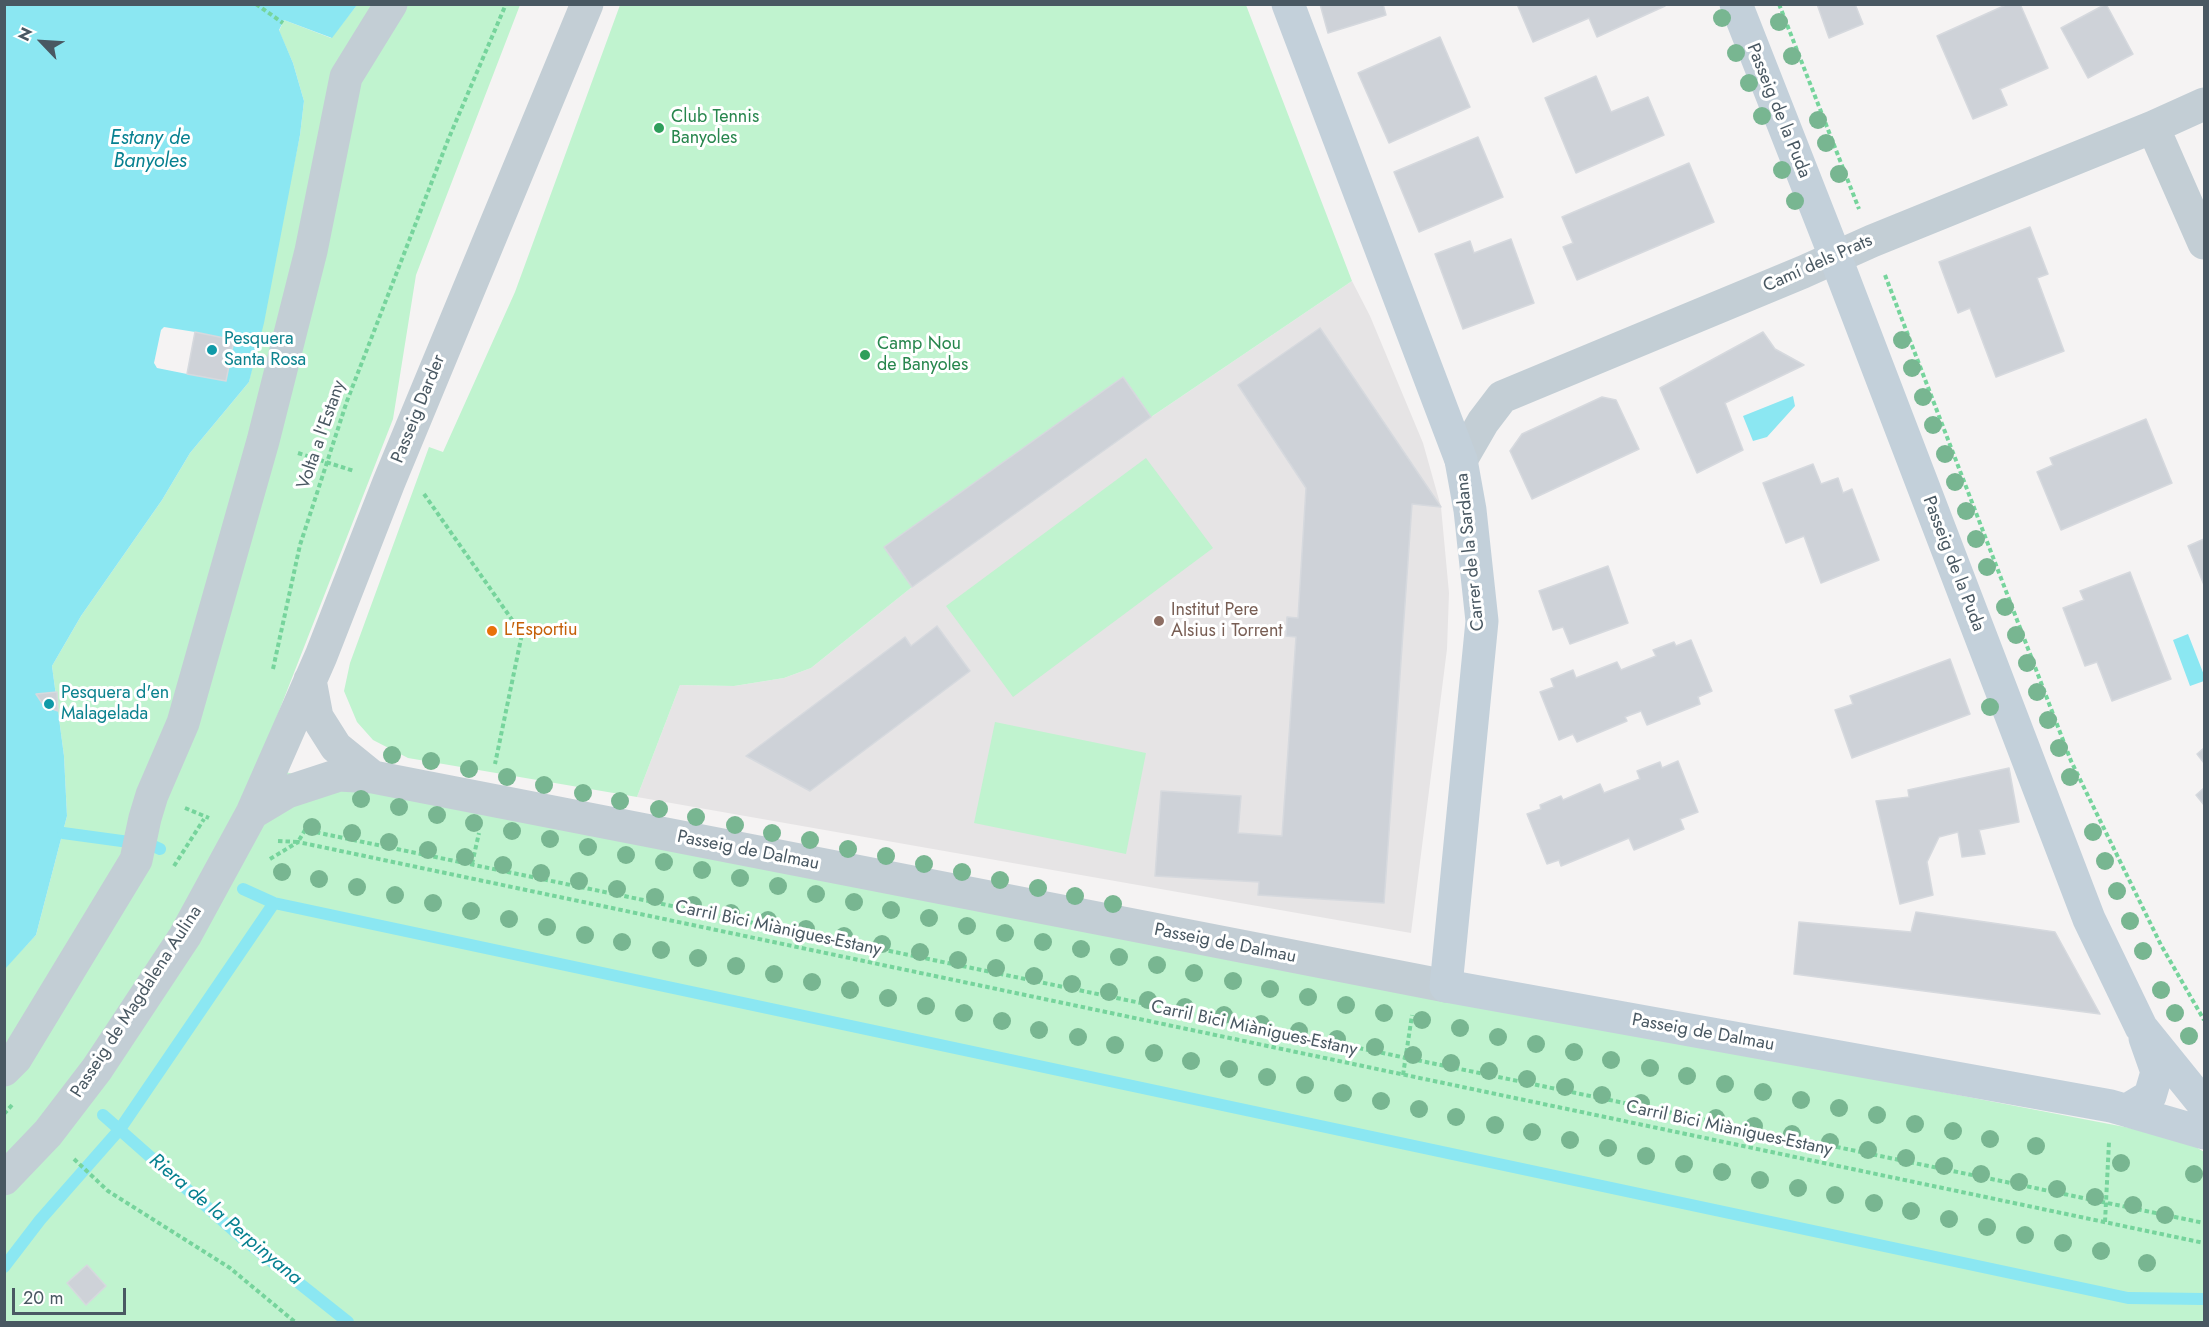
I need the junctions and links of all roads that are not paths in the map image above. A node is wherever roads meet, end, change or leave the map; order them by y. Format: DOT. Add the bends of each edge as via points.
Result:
graph roads {
  1 [pos="391,4"];
  2 [pos="587,4"];
  3 [pos="1288,4"];
  4 [pos="1736,4"];
  5 [pos="2205,104"];
  6 [pos="2153,127"];
  7 [pos="2205,243"];
  8 [pos="1835,256"];
  9 [pos="1461,460"];
  10 [pos="310,680"];
  11 [pos="373,777"];
  12 [pos="252,813"];
  13 [pos="1446,986"];
  14 [pos="2141,1027"];
  15 [pos="4,1070"];
  16 [pos="2205,1105"];
  17 [pos="2127,1110"];
  18 [pos="2205,1133"];
  19 [pos="4,1179"];
  1 -- 15 [label="street" via="346,77 311,251 263,441 183,723 148,806 136,860 16,1058"];
  2 -- 10 [label="street, Passeig Darder"];
  3 -- 9 [label="main road, Carrer de la Sardana"];
  4 -- 8 [label="main road, Passeig de la Puda"];
  5 -- 6 [label="street, Camí dels Prats"];
  6 -- 7 [label="street"];
  6 -- 8 [label="street, Camí dels Prats"];
  8 -- 9 [label="street, Camí dels Prats" via="1502,397"];
  8 -- 14 [label="main road, Passeig de la Puda" via="2089,919"];
  9 -- 13 [label="main road, Carrer de la Sardana" via="1482,621"];
  10 -- 11 [label="street" via="317,717 336,747"];
  10 -- 12 [label="street, Passeig Darder"];
  11 -- 12 [label="street, Passeig de Dalmau" via="339,775 287,792"];
  11 -- 13 [label="street, Passeig de Dalmau"];
  12 -- 19 [label="street, Passeig de Magdalena Aulina" via="185,936 98,1069 48,1133"];
  13 -- 17 [label="main road, Passeig de Dalmau"];
  14 -- 16 [label="main road, Passeig de la Puda"];
  14 -- 17 [label="main road" via="2157,1072 2150,1096"];
  17 -- 18 [label="main road, Passeig de Dalmau"];
}
